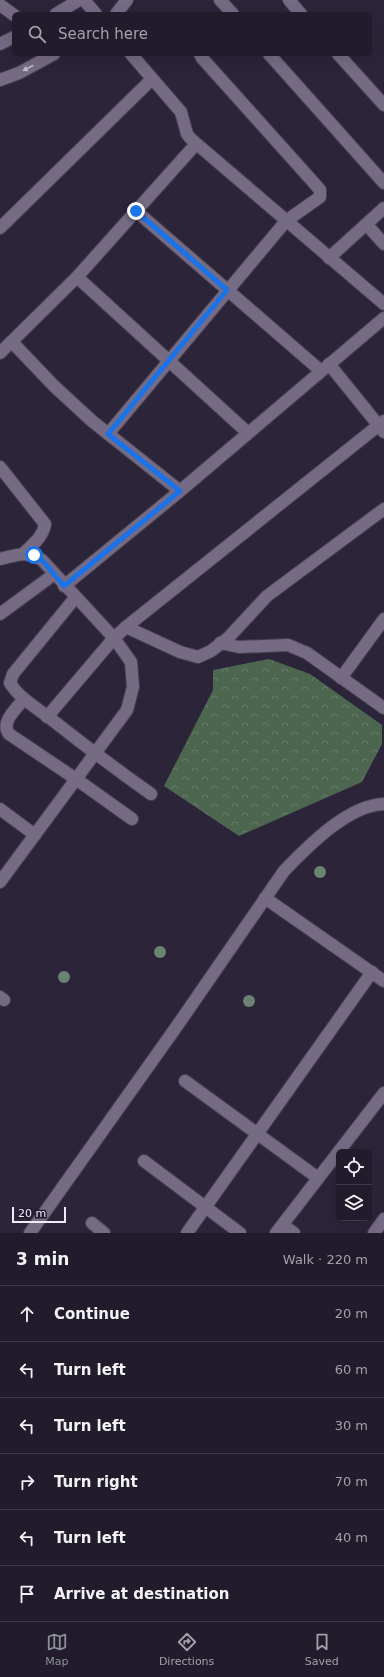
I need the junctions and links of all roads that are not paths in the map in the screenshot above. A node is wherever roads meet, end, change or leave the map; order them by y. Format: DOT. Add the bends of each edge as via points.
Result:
graph roads {
  1 [pos="79,0"];
  2 [pos="84,0"];
  3 [pos="127,0"];
  4 [pos="220,0"];
  5 [pos="289,0"];
  6 [pos="65,3"];
  7 [pos="0,5"];
  8 [pos="58,12"];
  9 [pos="94,12"];
  10 [pos="118,12"];
  11 [pos="229,12"];
  12 [pos="299,12"];
  13 [pos="12,14"];
  14 [pos="12,38"];
  15 [pos="0,44"];
  16 [pos="50,56"];
  17 [pos="133,56"];
  18 [pos="201,56"];
  19 [pos="271,56"];
  20 [pos="340,56"];
  21 [pos="152,79"];
  22 [pos="0,80"];
  23 [pos="384,105"];
  24 [pos="196,144"];
  25 [pos="384,183"];
  26 [pos="384,208"];
  27 [pos="136,211"];
  28 [pos="286,221"];
  29 [pos="367,225"];
  30 [pos="0,228"];
  31 [pos="384,244"];
  32 [pos="329,258"];
  33 [pos="77,277"];
  34 [pos="227,290"];
  35 [pos="384,304"];
  36 [pos="384,318"];
  37 [pos="12,342"];
  38 [pos="0,353"];
  39 [pos="168,361"];
  40 [pos="325,368"];
  41 [pos="382,426"];
  42 [pos="248,433"];
  43 [pos="108,434"];
  44 [pos="0,467"];
  45 [pos="180,491"];
  46 [pos="384,510"];
  47 [pos="24,553"];
  48 [pos="0,559"];
  49 [pos="54,574"];
  50 [pos="64,586"];
  51 [pos="75,598"];
  52 [pos="0,614"];
  53 [pos="384,619"];
  54 [pos="126,627"];
  55 [pos="380,633"];
  56 [pos="114,638"];
  57 [pos="220,644"];
  58 [pos="341,678"];
  59 [pos="24,699"];
  60 [pos="384,708"];
  61 [pos="47,717"];
  62 [pos="95,754"];
  63 [pos="76,779"];
  64 [pos="151,794"];
  65 [pos="384,804"];
  66 [pos="0,808"];
  67 [pos="132,819"];
  68 [pos="35,835"];
  69 [pos="0,882"];
  70 [pos="266,898"];
  71 [pos="372,972"];
  72 [pos="384,981"];
  73 [pos="185,1080"];
  74 [pos="384,1093"];
  75 [pos="257,1134"];
  76 [pos="144,1161"];
  77 [pos="318,1178"];
  78 [pos="206,1207"];
  79 [pos="384,1218"];
  80 [pos="92,1224"];
  81 [pos="280,1229"];
  82 [pos="30,1233"];
  83 [pos="104,1233"];
  84 [pos="187,1233"];
  85 [pos="240,1233"];
  86 [pos="294,1233"];
  87 [pos="374,1233"];
  1 -- 6 [label="street"];
  2 -- 9 [label="street"];
  3 -- 10 [label="street"];
  4 -- 11 [label="street"];
  5 -- 12 [label="street"];
  6 -- 8 [label="street"];
  7 -- 13 [label="street"];
  14 -- 15 [label="street"];
  16 -- 22 [label="street, one-way"];
  17 -- 21 [label="street"];
  18 -- 28 [label="street" via="320,190 320,197"];
  19 -- 25 [label="street"];
  20 -- 23 [label="street"];
  21 -- 24 [label="street" via="181,112 187,134"];
  21 -- 30 [label="street"];
  24 -- 27 [label="street"];
  24 -- 28 [label="street"];
  26 -- 29 [label="street"];
  27 -- 33 [label="street"];
  27 -- 34 [label="street"];
  28 -- 32 [label="street"];
  28 -- 34 [label="street"];
  29 -- 31 [label="street"];
  29 -- 32 [label="street"];
  32 -- 35 [label="street"];
  33 -- 37 [label="street"];
  33 -- 39 [label="street"];
  34 -- 39 [label="street"];
  34 -- 40 [label="street"];
  36 -- 40 [label="street"];
  37 -- 38 [label="street"];
  37 -- 43 [label="street" via="54,386"];
  39 -- 42 [label="street"];
  39 -- 43 [label="street"];
  40 -- 41 [label="street"];
  40 -- 42 [label="street"];
  41 -- 54 [label="street"];
  42 -- 45 [label="street"];
  43 -- 45 [label="street"];
  44 -- 47 [label="street" via="45,524 40,537"];
  45 -- 50 [label="street"];
  46 -- 57 [label="street" via="267,596"];
  47 -- 48 [label="street"];
  47 -- 49 [label="street" via="42,560"];
  49 -- 50 [label="street"];
  49 -- 52 [label="street"];
  50 -- 51 [label="street"];
  51 -- 56 [label="street"];
  51 -- 59 [label="street" via="13,674 10,683"];
  53 -- 55 [label="street"];
  54 -- 56 [label="street"];
  54 -- 57 [label="street" via="180,652 198,657"];
  55 -- 58 [label="street"];
  56 -- 61 [label="street"];
  56 -- 62 [label="street" via="131,662 132,687 127,710"];
  57 -- 58 [label="street" via="239,647 288,645 307,653"];
  58 -- 60 [label="street"];
  59 -- 61 [label="street"];
  59 -- 63 [label="street" via="8,718 5,730"];
  61 -- 62 [label="street"];
  62 -- 63 [label="street"];
  62 -- 64 [label="street"];
  63 -- 67 [label="street"];
  63 -- 68 [label="street"];
  65 -- 70 [label="street" via="356,811 306,848 284,871"];
  66 -- 68 [label="street"];
  68 -- 69 [label="street"];
  70 -- 71 [label="street"];
  70 -- 82 [label="street"];
  71 -- 72 [label="street"];
  71 -- 75 [label="street"];
  73 -- 75 [label="street"];
  74 -- 77 [label="street"];
  75 -- 77 [label="street"];
  75 -- 78 [label="street"];
  76 -- 78 [label="street"];
  77 -- 81 [label="street"];
  78 -- 84 [label="street"];
  78 -- 85 [label="street"];
  79 -- 87 [label="street"];
  80 -- 83 [label="street"];
  81 -- 86 [label="street"];
}
